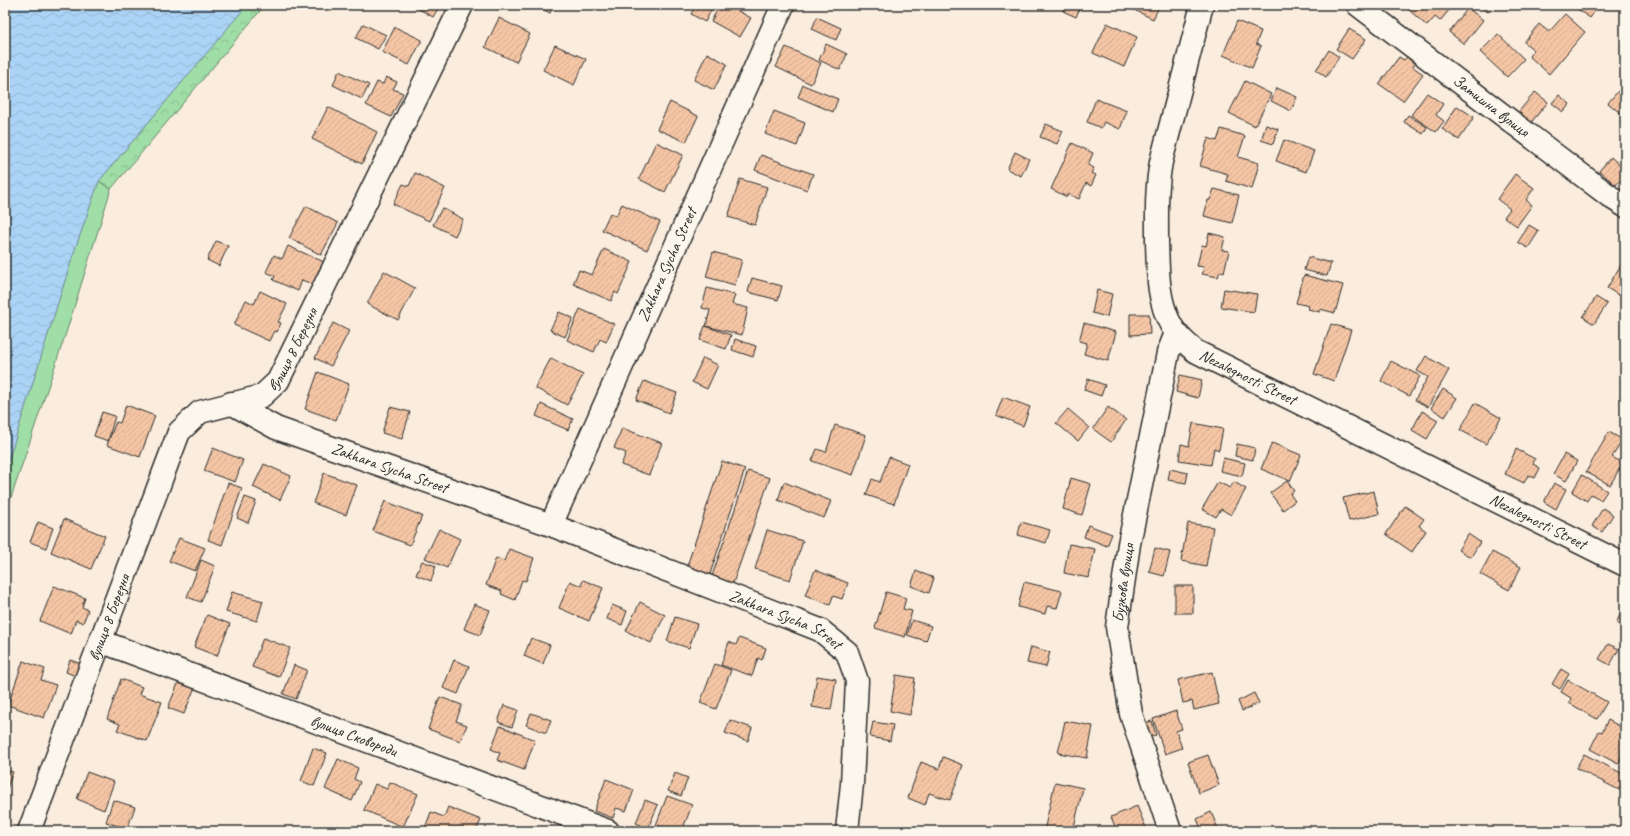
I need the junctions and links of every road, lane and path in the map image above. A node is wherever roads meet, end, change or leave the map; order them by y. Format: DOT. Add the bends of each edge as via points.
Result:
graph roads {
  1 [pos="462,5"];
  2 [pos="782,5"];
  3 [pos="1202,5"];
  4 [pos="1358,5"];
  5 [pos="1625,206"];
  6 [pos="1176,333"];
  7 [pos="231,403"];
  8 [pos="551,525"];
  9 [pos="1625,565"];
  10 [pos="100,640"];
  11 [pos="29,831"];
  12 [pos="608,831"];
  13 [pos="847,831"];
  14 [pos="1170,831"];
  1 -- 7 [label="street, вулиця 8 Березня" via="278,381 262,396"];
  2 -- 8 [label="street, Zakhara Sycha Street"];
  3 -- 6 [label="street, Nezalegnosti Street" via="1158,181 1160,294 1165,312"];
  4 -- 5 [label="street, Затишна вулиця"];
  6 -- 9 [label="street, Nezalegnosti Street" via="1196,351"];
  6 -- 14 [label="street, Бузкова вулиця" via="1168,353 1129,544 1118,627 1131,714"];
  7 -- 8 [label="street, Zakhara Sycha Street" via="276,428"];
  7 -- 10 [label="street, вулиця 8 Березня" via="200,412 179,432"];
  8 -- 13 [label="street, Zakhara Sycha Street" via="820,630 847,652 857,681"];
  10 -- 11 [label="street, вулиця 8 Березня"];
  10 -- 12 [label="street, вулиця Сковороди"];
}
